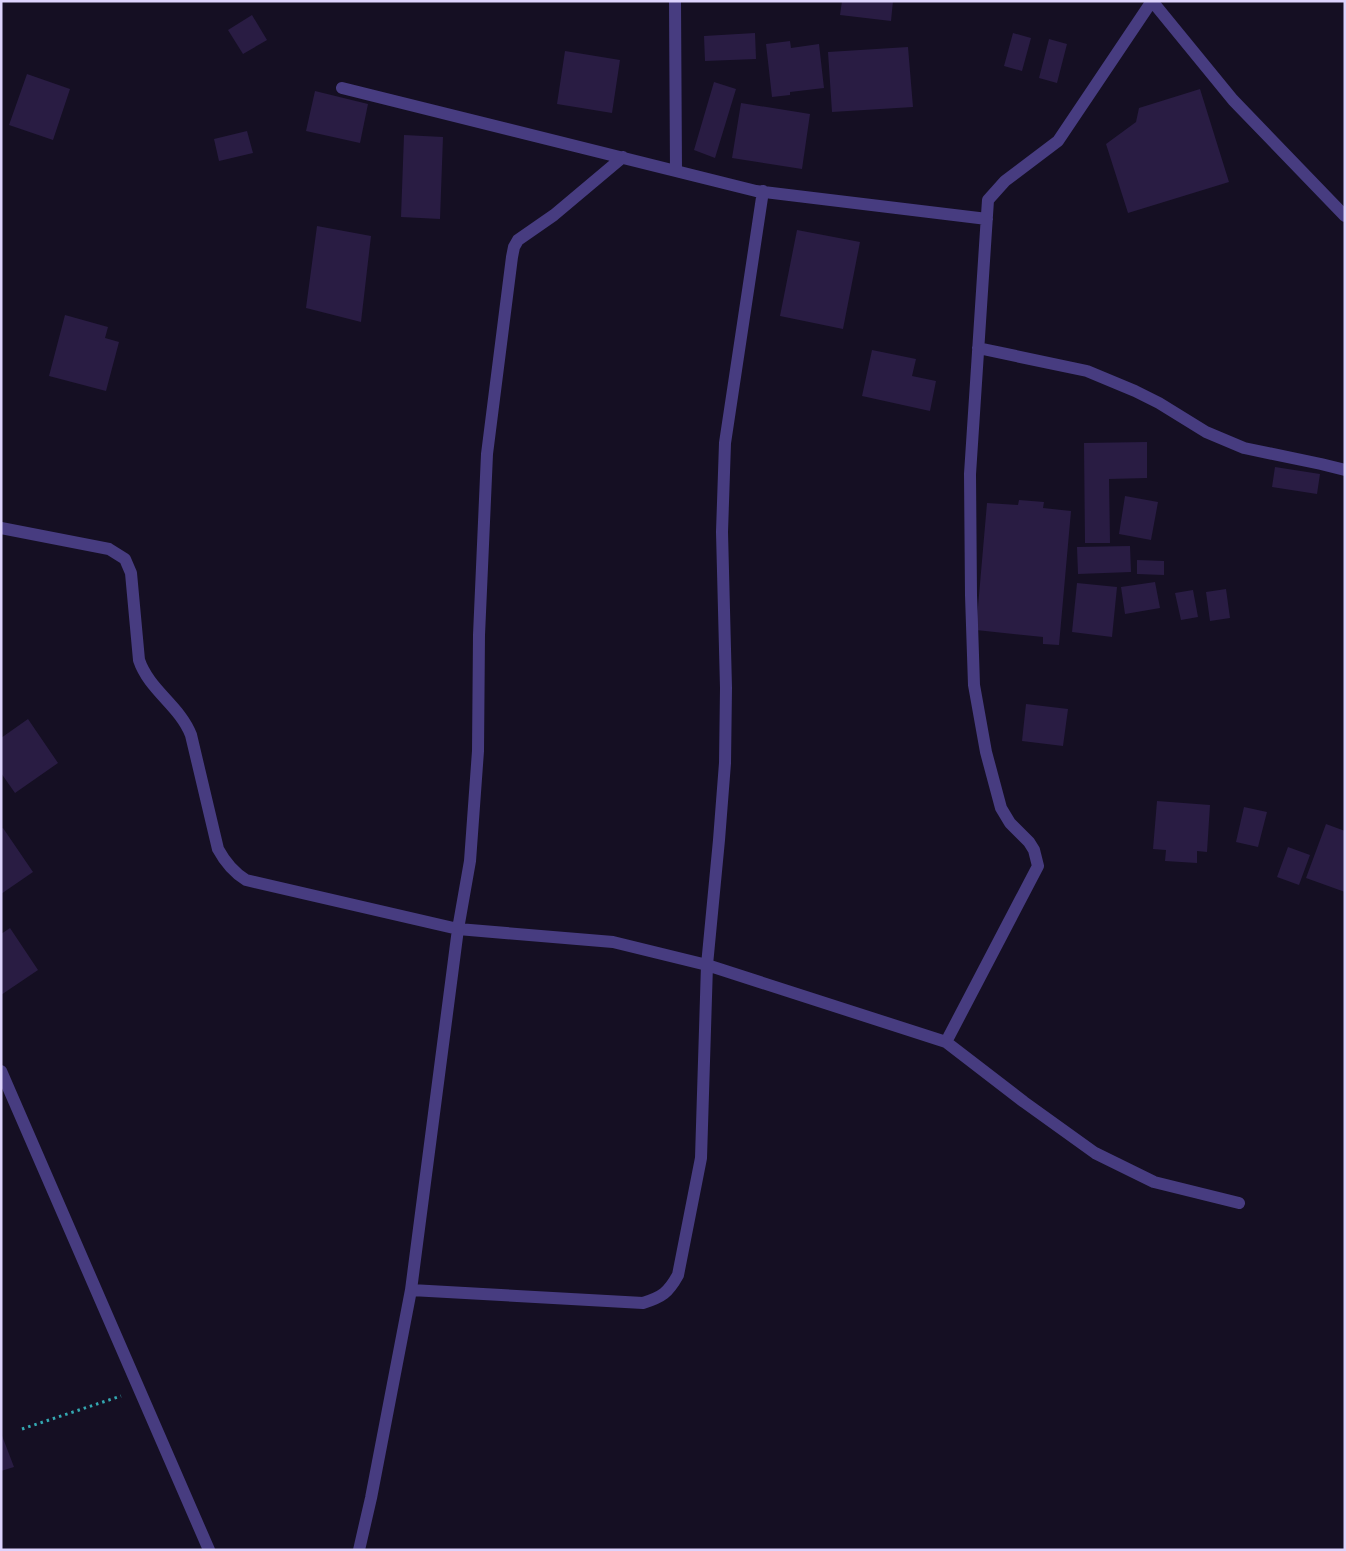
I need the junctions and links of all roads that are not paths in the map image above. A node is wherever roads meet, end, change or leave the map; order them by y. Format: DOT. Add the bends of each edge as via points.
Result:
graph roads {
  1 [pos="675,1"];
  2 [pos="1152,1"];
  3 [pos="342,88"];
  4 [pos="622,157"];
  5 [pos="676,171"];
  6 [pos="763,191"];
  7 [pos="1345,216"];
  8 [pos="987,219"];
  9 [pos="978,348"];
  10 [pos="1345,470"];
  11 [pos="1,528"];
  12 [pos="458,929"];
  13 [pos="707,965"];
  14 [pos="946,1042"];
  15 [pos="1,1071"];
  16 [pos="1239,1203"];
  17 [pos="411,1290"];
  18 [pos="209,1550"];
  19 [pos="359,1550"];
  1 -- 5 [label="street"];
  2 -- 7 [label="street" via="1233,100"];
  2 -- 8 [label="street" via="1058,141 1005,181 988,200"];
  3 -- 4 [label="street"];
  4 -- 5 [label="street"];
  4 -- 12 [label="street" via="554,215 518,240 514,247 487,454 479,635 478,751 470,861"];
  5 -- 6 [label="street"];
  6 -- 8 [label="street"];
  6 -- 13 [label="street" via="725,443 722,532 725,763"];
  8 -- 9 [label="street"];
  9 -- 10 [label="street" via="1087,370 1159,403 1206,432 1244,448"];
  9 -- 14 [label="street" via="970,474 974,685 986,752 1001,808 1010,823 1029,842 1038,866"];
  11 -- 12 [label="street" via="109,549 125,559 131,573 142,670 187,724 218,849 236,874 246,880"];
  12 -- 13 [label="street" via="613,942"];
  12 -- 17 [label="street"];
  13 -- 14 [label="street"];
  13 -- 17 [label="street" via="700,1158 678,1275 671,1288 659,1298 643,1302"];
  14 -- 16 [label="street" via="1095,1153 1154,1182"];
  15 -- 18 [label="street"];
  17 -- 19 [label="street"];
}
